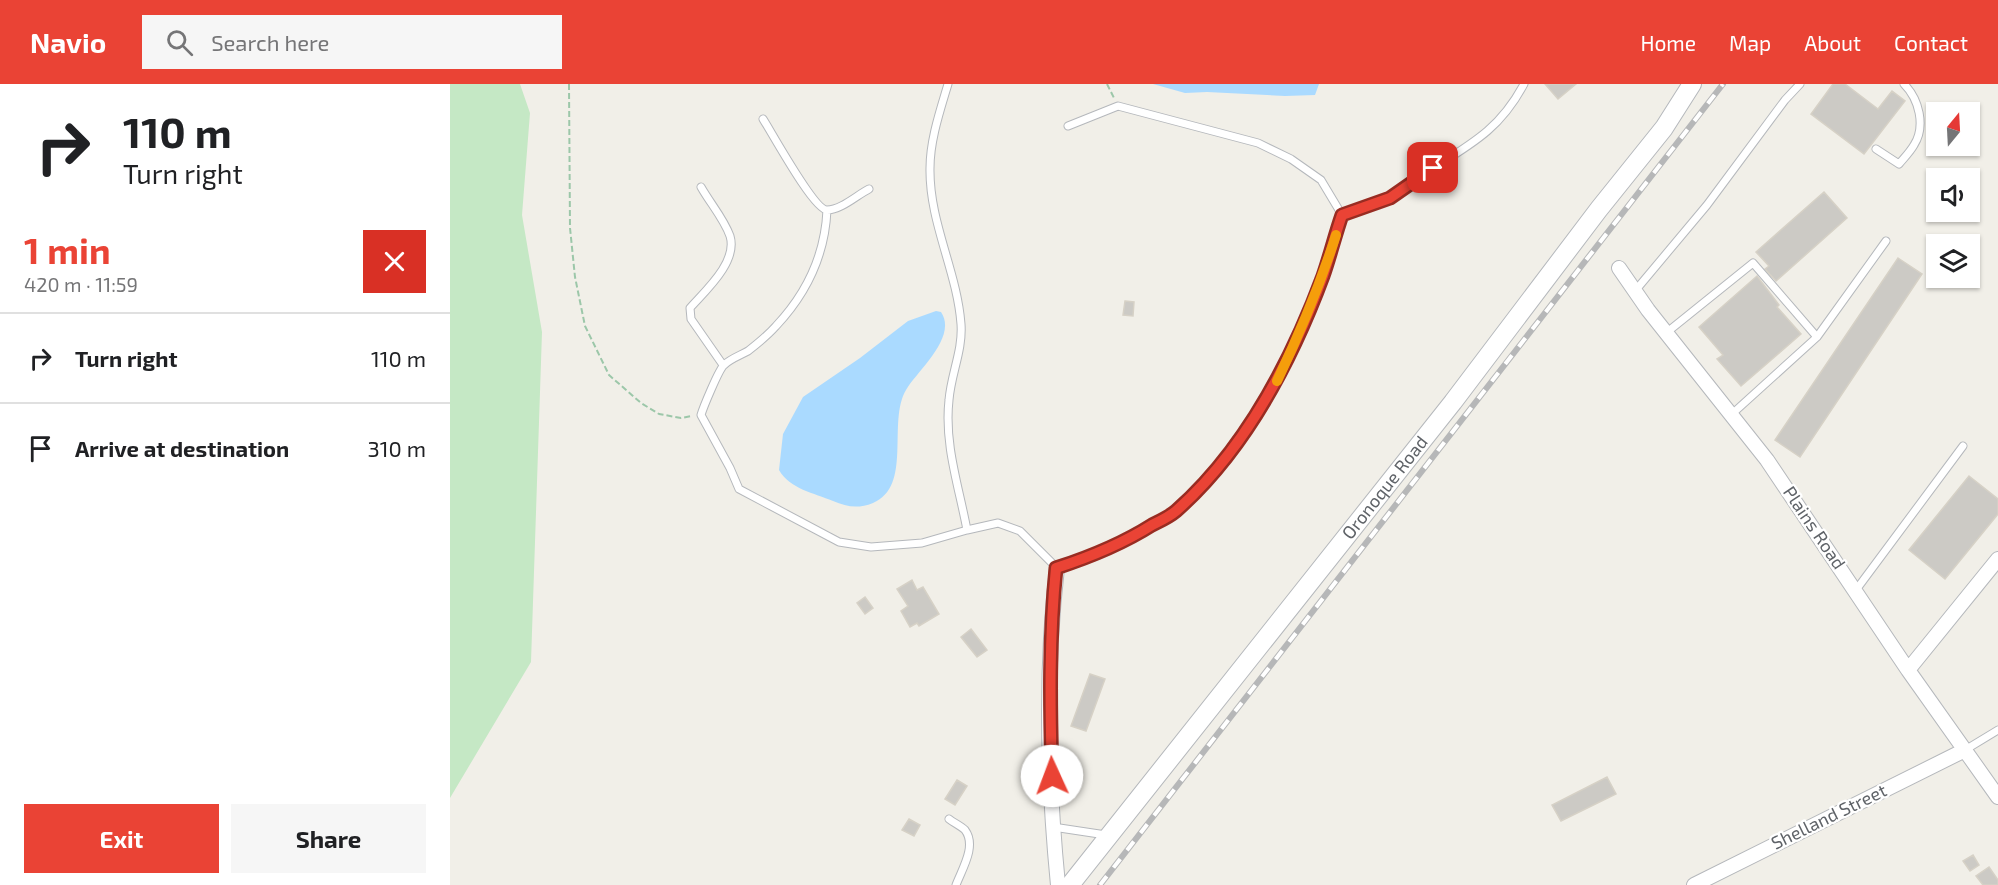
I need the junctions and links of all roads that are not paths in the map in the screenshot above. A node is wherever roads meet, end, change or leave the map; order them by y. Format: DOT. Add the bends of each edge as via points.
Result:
graph roads {
  1 [pos="948,84"];
  2 [pos="1524,84"];
  3 [pos="1692,84"];
  4 [pos="1800,84"];
  5 [pos="1904,84"];
  6 [pos="763,119"];
  7 [pos="1068,126"];
  8 [pos="1876,149"];
  9 [pos="701,187"];
  10 [pos="869,189"];
  11 [pos="827,210"];
  12 [pos="1342,215"];
  13 [pos="1886,242"];
  14 [pos="1619,268"];
  15 [pos="1635,291"];
  16 [pos="1666,333"];
  17 [pos="1817,337"];
  18 [pos="723,365"];
  19 [pos="1732,414"];
  20 [pos="1964,446"];
  21 [pos="968,530"];
  22 [pos="1998,559"];
  23 [pos="1056,568"];
  24 [pos="1856,590"];
  25 [pos="1908,670"];
  26 [pos="1998,730"];
  27 [pos="1965,750"];
  28 [pos="1998,796"];
  29 [pos="949,819"];
  30 [pos="1053,827"];
  31 [pos="1109,835"];
  32 [pos="956,885"];
  33 [pos="1058,885"];
  34 [pos="1070,885"];
  35 [pos="1694,885"];
  1 -- 21 [label="lane" via="932,145 930,169 934,211 957,294 961,326 947,428"];
  2 -- 12 [label="lane" via="1495,126 1470,147 1390,198"];
  3 -- 31 [label="street, Oronoque Road" via="1665,128 1599,208 1453,402"];
  4 -- 15 [label="lane"];
  5 -- 8 [label="lane" via="1917,103 1920,123 1915,143 1899,164"];
  6 -- 11 [label="lane" via="810,197"];
  7 -- 12 [label="lane" via="1118,106 1258,143 1321,180"];
  9 -- 18 [label="lane" via="731,239 720,275 690,308 691,319"];
  10 -- 11 [label="lane"];
  11 -- 18 [label="lane" via="826,233 812,276 800,296 776,327"];
  12 -- 23 [label="lane" via="1323,276 1276,382 1218,468 1174,512 1128,540"];
  13 -- 17 [label="lane"];
  14 -- 15 [label="street, Plains Road"];
  15 -- 16 [label="street, Plains Road"];
  16 -- 17 [label="lane" via="1753,262"];
  16 -- 19 [label="street, Plains Road"];
  17 -- 19 [label="lane"];
  18 -- 21 [label="lane" via="701,415 738,489 838,542 871,547 922,543"];
  19 -- 24 [label="street, Plains Road"];
  20 -- 24 [label="lane"];
  21 -- 23 [label="lane" via="998,523 1020,531"];
  22 -- 25 [label="street"];
  23 -- 30 [label="street" via="1050,627"];
  24 -- 25 [label="street, Plains Road"];
  25 -- 27 [label="street, Plains Road"];
  26 -- 27 [label="lane"];
  27 -- 28 [label="street, Plains Road"];
  27 -- 35 [label="street, Shelland Street"];
  29 -- 32 [label="lane" via="964,829 969,838 969,852"];
  30 -- 31 [label="lane"];
  30 -- 33 [label="street"];
  31 -- 34 [label="street, Oronoque Road"];
}
